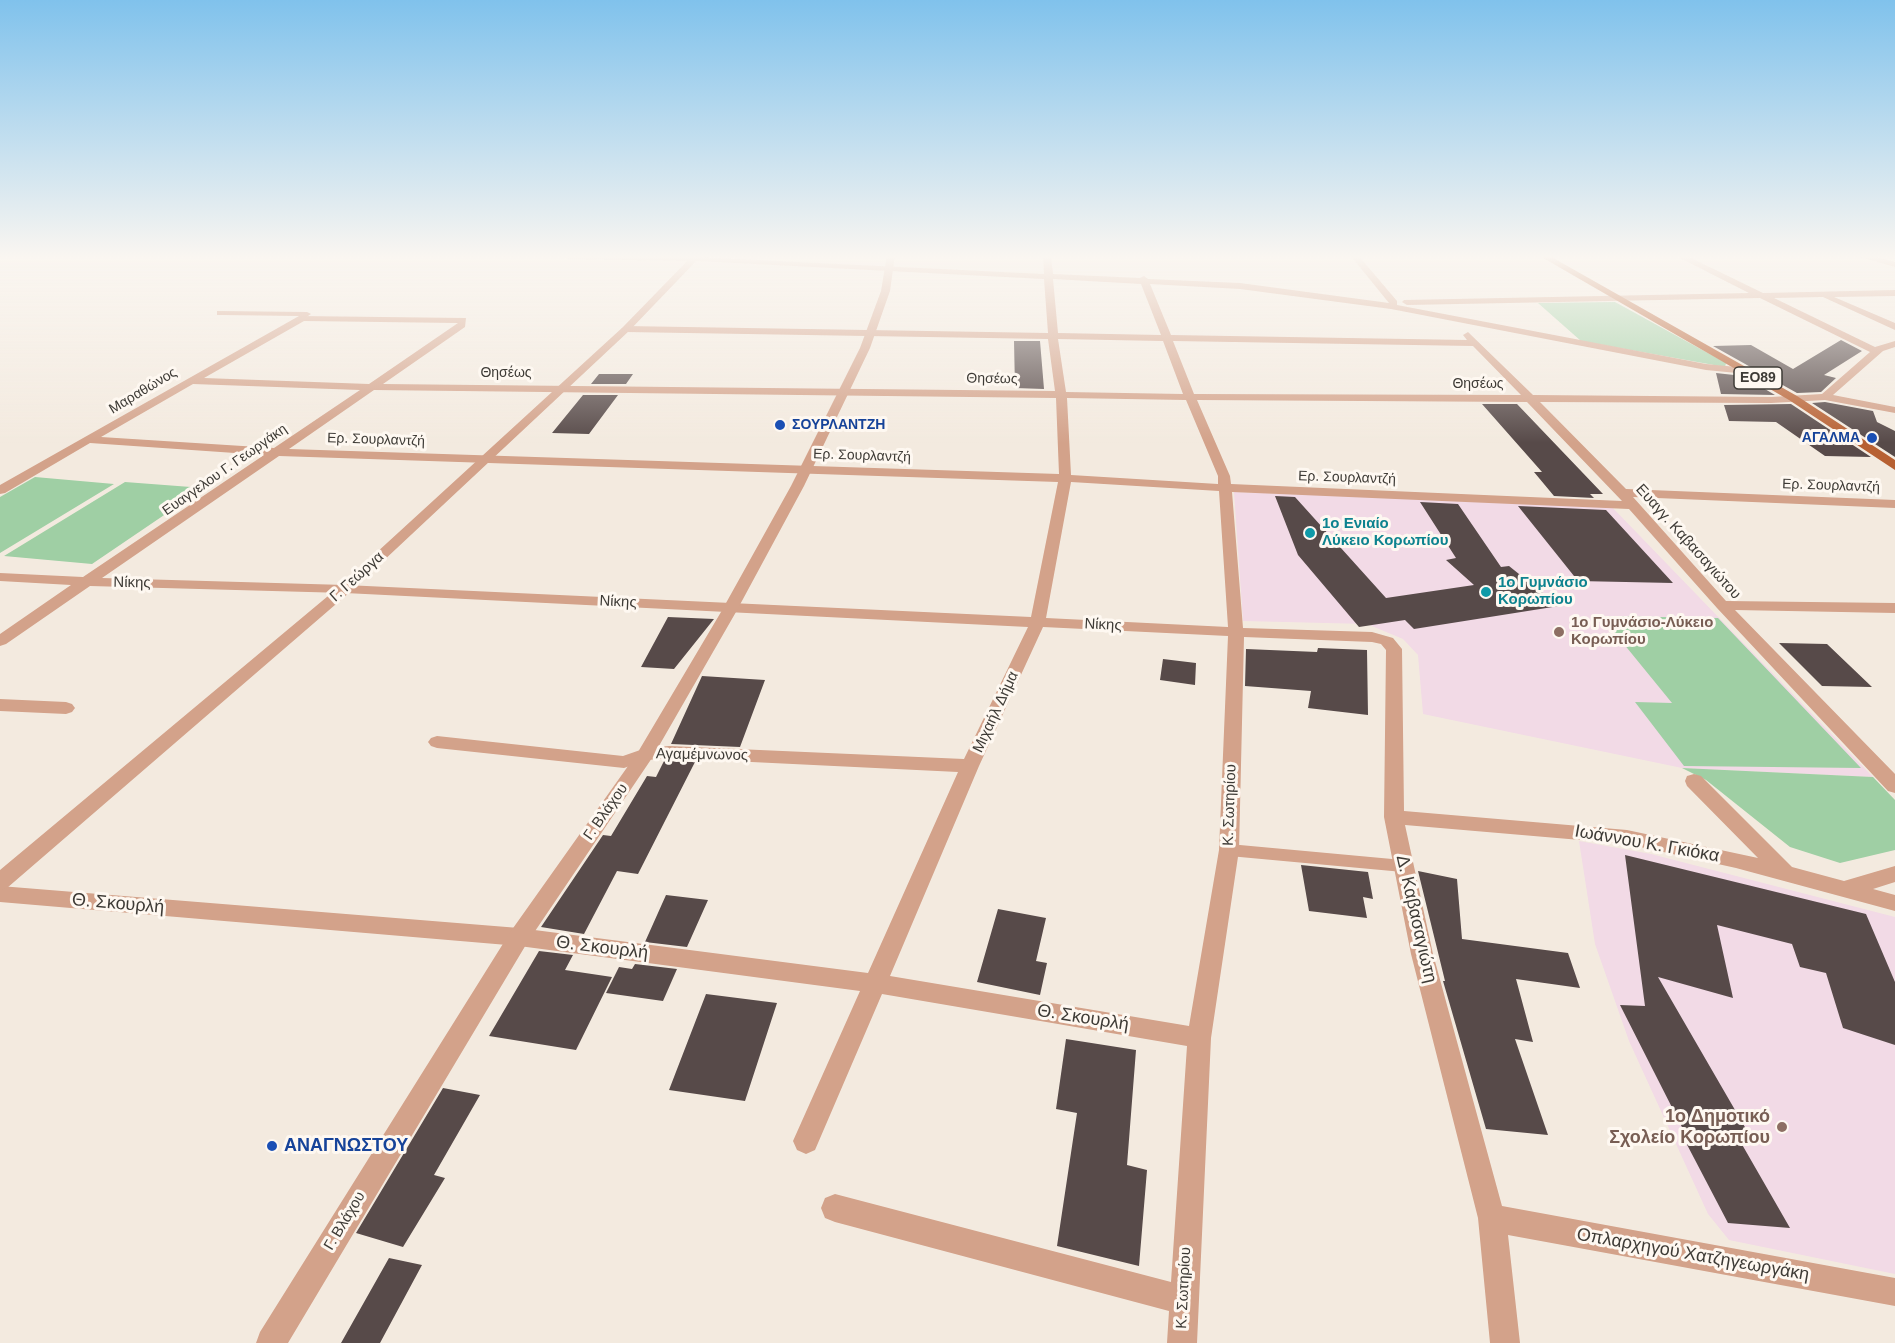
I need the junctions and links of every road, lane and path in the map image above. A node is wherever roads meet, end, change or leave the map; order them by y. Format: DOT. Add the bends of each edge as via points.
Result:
graph roads {
  1 [pos="302,318"];
  2 [pos="636,318"];
  3 [pos="875,318"];
  4 [pos="1052,318"];
  5 [pos="1159,318"];
  6 [pos="1448,318"];
  7 [pos="1651,318"];
  8 [pos="1808,318"];
  9 [pos="1874,318"];
  10 [pos="1462,321"];
  11 [pos="1895,327"];
  12 [pos="626,328"];
  13 [pos="871,333"];
  14 [pos="1053,336"];
  15 [pos="1167,338"];
  16 [pos="1475,343"];
  17 [pos="1895,344"];
  18 [pos="1876,351"];
  19 [pos="1747,371"];
  20 [pos="191,381"];
  21 [pos="368,387"];
  22 [pos="561,388"];
  23 [pos="845,391"];
  24 [pos="1061,395"];
  25 [pos="1190,397"];
  26 [pos="1825,397"];
  27 [pos="1793,398"];
  28 [pos="1530,399"];
  29 [pos="1895,410"];
  30 [pos="91,440"];
  31 [pos="278,452"];
  32 [pos="482,459"];
  33 [pos="1895,466"];
  34 [pos="808,470"];
  35 [pos="1065,478"];
  36 [pos="1226,488"];
  37 [pos="0,490"];
  38 [pos="1622,493"];
  39 [pos="1895,504"];
  40 [pos="1631,505"];
  41 [pos="0,577"];
  42 [pos="88,582"];
  43 [pos="345,589"];
  44 [pos="1722,605"];
  45 [pos="733,608"];
  46 [pos="1895,608"];
  47 [pos="1038,622"];
  48 [pos="1236,632"];
  49 [pos="0,641"];
  50 [pos="0,705"];
  51 [pos="66,708"];
  52 [pos="437,742"];
  53 [pos="646,754"];
  54 [pos="970,766"];
  55 [pos="1694,781"];
  56 [pos="1895,786"];
  57 [pos="1394,817"];
  58 [pos="1228,850"];
  59 [pos="1402,866"];
  60 [pos="1784,873"];
  61 [pos="1895,874"];
  62 [pos="0,882"];
  63 [pos="1844,889"];
  64 [pos="0,894"];
  65 [pos="1895,903"];
  66 [pos="519,937"];
  67 [pos="874,983"];
  68 [pos="1199,1038"];
  69 [pos="806,1141"];
  70 [pos="835,1208"];
  71 [pos="1492,1218"];
  72 [pos="1895,1292"];
  73 [pos="1183,1300"];
  74 [pos="271,1343"];
  75 [pos="1182,1343"];
  76 [pos="1505,1343"];
  1 -- 20 [label="street, Μαραθώνος"];
  1 -- 21 [label="street, Ευαγγελου Γ. Γεωργάκη" via="463,320 462,325"];
  2 -- 12 [label="street, Γ. Γεώργα"];
  3 -- 13 [label="street, Γ. Βλάχου"];
  4 -- 14 [label="street, Μιχαήλ Δήμα"];
  5 -- 15 [label="street, Κ. Σωτηρίου"];
  6 -- 10 [label="street"];
  7 -- 19 [label="main road, ΕΟ89"];
  8 -- 18 [label="street"];
  9 -- 11 [label="street"];
  10 -- 16 [label="street, Ευαγγ. Καβασαγιώτου" via="1459,325"];
  10 -- 19 [label="street" via="1706,367"];
  12 -- 13 [label="street"];
  12 -- 22 [label="street, Γ. Γεώργα"];
  13 -- 14 [label="street"];
  13 -- 23 [label="street, Γ. Βλάχου"];
  14 -- 15 [label="street"];
  14 -- 24 [label="street, Μιχαήλ Δήμα"];
  15 -- 16 [label="street"];
  15 -- 25 [label="street, Κ. Σωτηρίου"];
  16 -- 28 [label="street, Ευαγγ. Καβασαγιώτου"];
  17 -- 18 [label="street"];
  18 -- 26 [label="street"];
  19 -- 27 [label="main road, ΕΟ89"];
  20 -- 21 [label="street, Θησέως"];
  20 -- 30 [label="street, Μαραθώνος"];
  21 -- 22 [label="street, Θησέως"];
  21 -- 31 [label="street, Ευαγγελου Γ. Γεωργάκη"];
  22 -- 23 [label="street, Θησέως"];
  22 -- 32 [label="street, Γ. Γεώργα"];
  23 -- 24 [label="street, Θησέως"];
  23 -- 34 [label="street, Γ. Βλάχου"];
  24 -- 25 [label="street, Θησέως"];
  24 -- 35 [label="street, Μιχαήλ Δήμα"];
  25 -- 28 [label="street, Θησέως"];
  25 -- 36 [label="street, Κ. Σωτηρίου"];
  26 -- 27 [label="street, Θησέως"];
  26 -- 29 [label="street, Θησέως"];
  27 -- 28 [label="street, Θησέως"];
  27 -- 33 [label="main road, ΕΟ89"];
  28 -- 38 [label="street, Ευαγγ. Καβασαγιώτου"];
  30 -- 31 [label="street, Ερ. Σουρλαντζή"];
  30 -- 37 [label="street, Μαραθώνος"];
  31 -- 32 [label="street, Ερ. Σουρλαντζή"];
  31 -- 42 [label="street, Ευαγγελου Γ. Γεωργάκη"];
  32 -- 34 [label="street, Ερ. Σουρλαντζή"];
  32 -- 43 [label="street, Γ. Γεώργα"];
  34 -- 35 [label="street, Ερ. Σουρλαντζή"];
  34 -- 45 [label="street, Γ. Βλάχου"];
  35 -- 36 [label="street, Ερ. Σουρλαντζή"];
  35 -- 47 [label="street, Μιχαήλ Δήμα"];
  36 -- 40 [label="street, Ερ. Σουρλαντζή"];
  36 -- 48 [label="street, Κ. Σωτηρίου"];
  38 -- 39 [label="street, Ερ. Σουρλαντζή"];
  38 -- 40 [label="street, Ευαγγ. Καβασαγιώτου"];
  40 -- 44 [label="street, Ευαγγ. Καβασαγιώτου"];
  41 -- 42 [label="street, Νίκης"];
  42 -- 43 [label="street, Νίκης"];
  42 -- 49 [label="street, Ευαγγελου Γ. Γεωργάκη"];
  43 -- 45 [label="street, Νίκης"];
  43 -- 62 [label="street, Γ. Γεώργα"];
  44 -- 46 [label="street"];
  44 -- 56 [label="street, Ευαγγ. Καβασαγιώτου"];
  45 -- 47 [label="street, Νίκης"];
  45 -- 53 [label="street, Γ. Βλάχου"];
  47 -- 48 [label="street, Νίκης"];
  47 -- 54 [label="street, Μιχαήλ Δήμα"];
  48 -- 57 [label="street, Δ. Καβασαγιώτη" via="1387,640 1394,649"];
  48 -- 58 [label="street, Κ. Σωτηρίου"];
  50 -- 51 [label="street"];
  52 -- 53 [label="street, Αγαμέμνωνος" via="624,762"];
  53 -- 54 [label="street, Αγαμέμνωνος"];
  53 -- 66 [label="street, Γ. Βλάχου"];
  54 -- 67 [label="street, Μιχαήλ Δήμα"];
  55 -- 60 [label="street"];
  57 -- 59 [label="street, Δ. Καβασαγιώτη"];
  57 -- 60 [label="street, Ιωάννου Κ. Γκιόκα" via="1627,837"];
  58 -- 59 [label="lane"];
  58 -- 68 [label="street, Κ. Σωτηρίου"];
  59 -- 71 [label="street, Δ. Καβασαγιώτη"];
  60 -- 63 [label="street, Ιωάννου Κ. Γκιόκα"];
  61 -- 63 [label="street"];
  63 -- 65 [label="street, Ιωάννου Κ. Γκιόκα"];
  64 -- 66 [label="street, Θ. Σκουρλή"];
  66 -- 67 [label="street, Θ. Σκουρλή"];
  66 -- 74 [label="street, Γ. Βλάχου"];
  67 -- 68 [label="street, Θ. Σκουρλή"];
  67 -- 69 [label="street, Μιχαήλ Δήμα"];
  68 -- 73 [label="street, Κ. Σωτηρίου"];
  70 -- 73 [label="street"];
  71 -- 72 [label="street, Οπλαρχηγού Χατζηγεωργάκη"];
  71 -- 76 [label="street, Δ. Καβασαγιώτη"];
  73 -- 75 [label="street, Κ. Σωτηρίου"];
}
